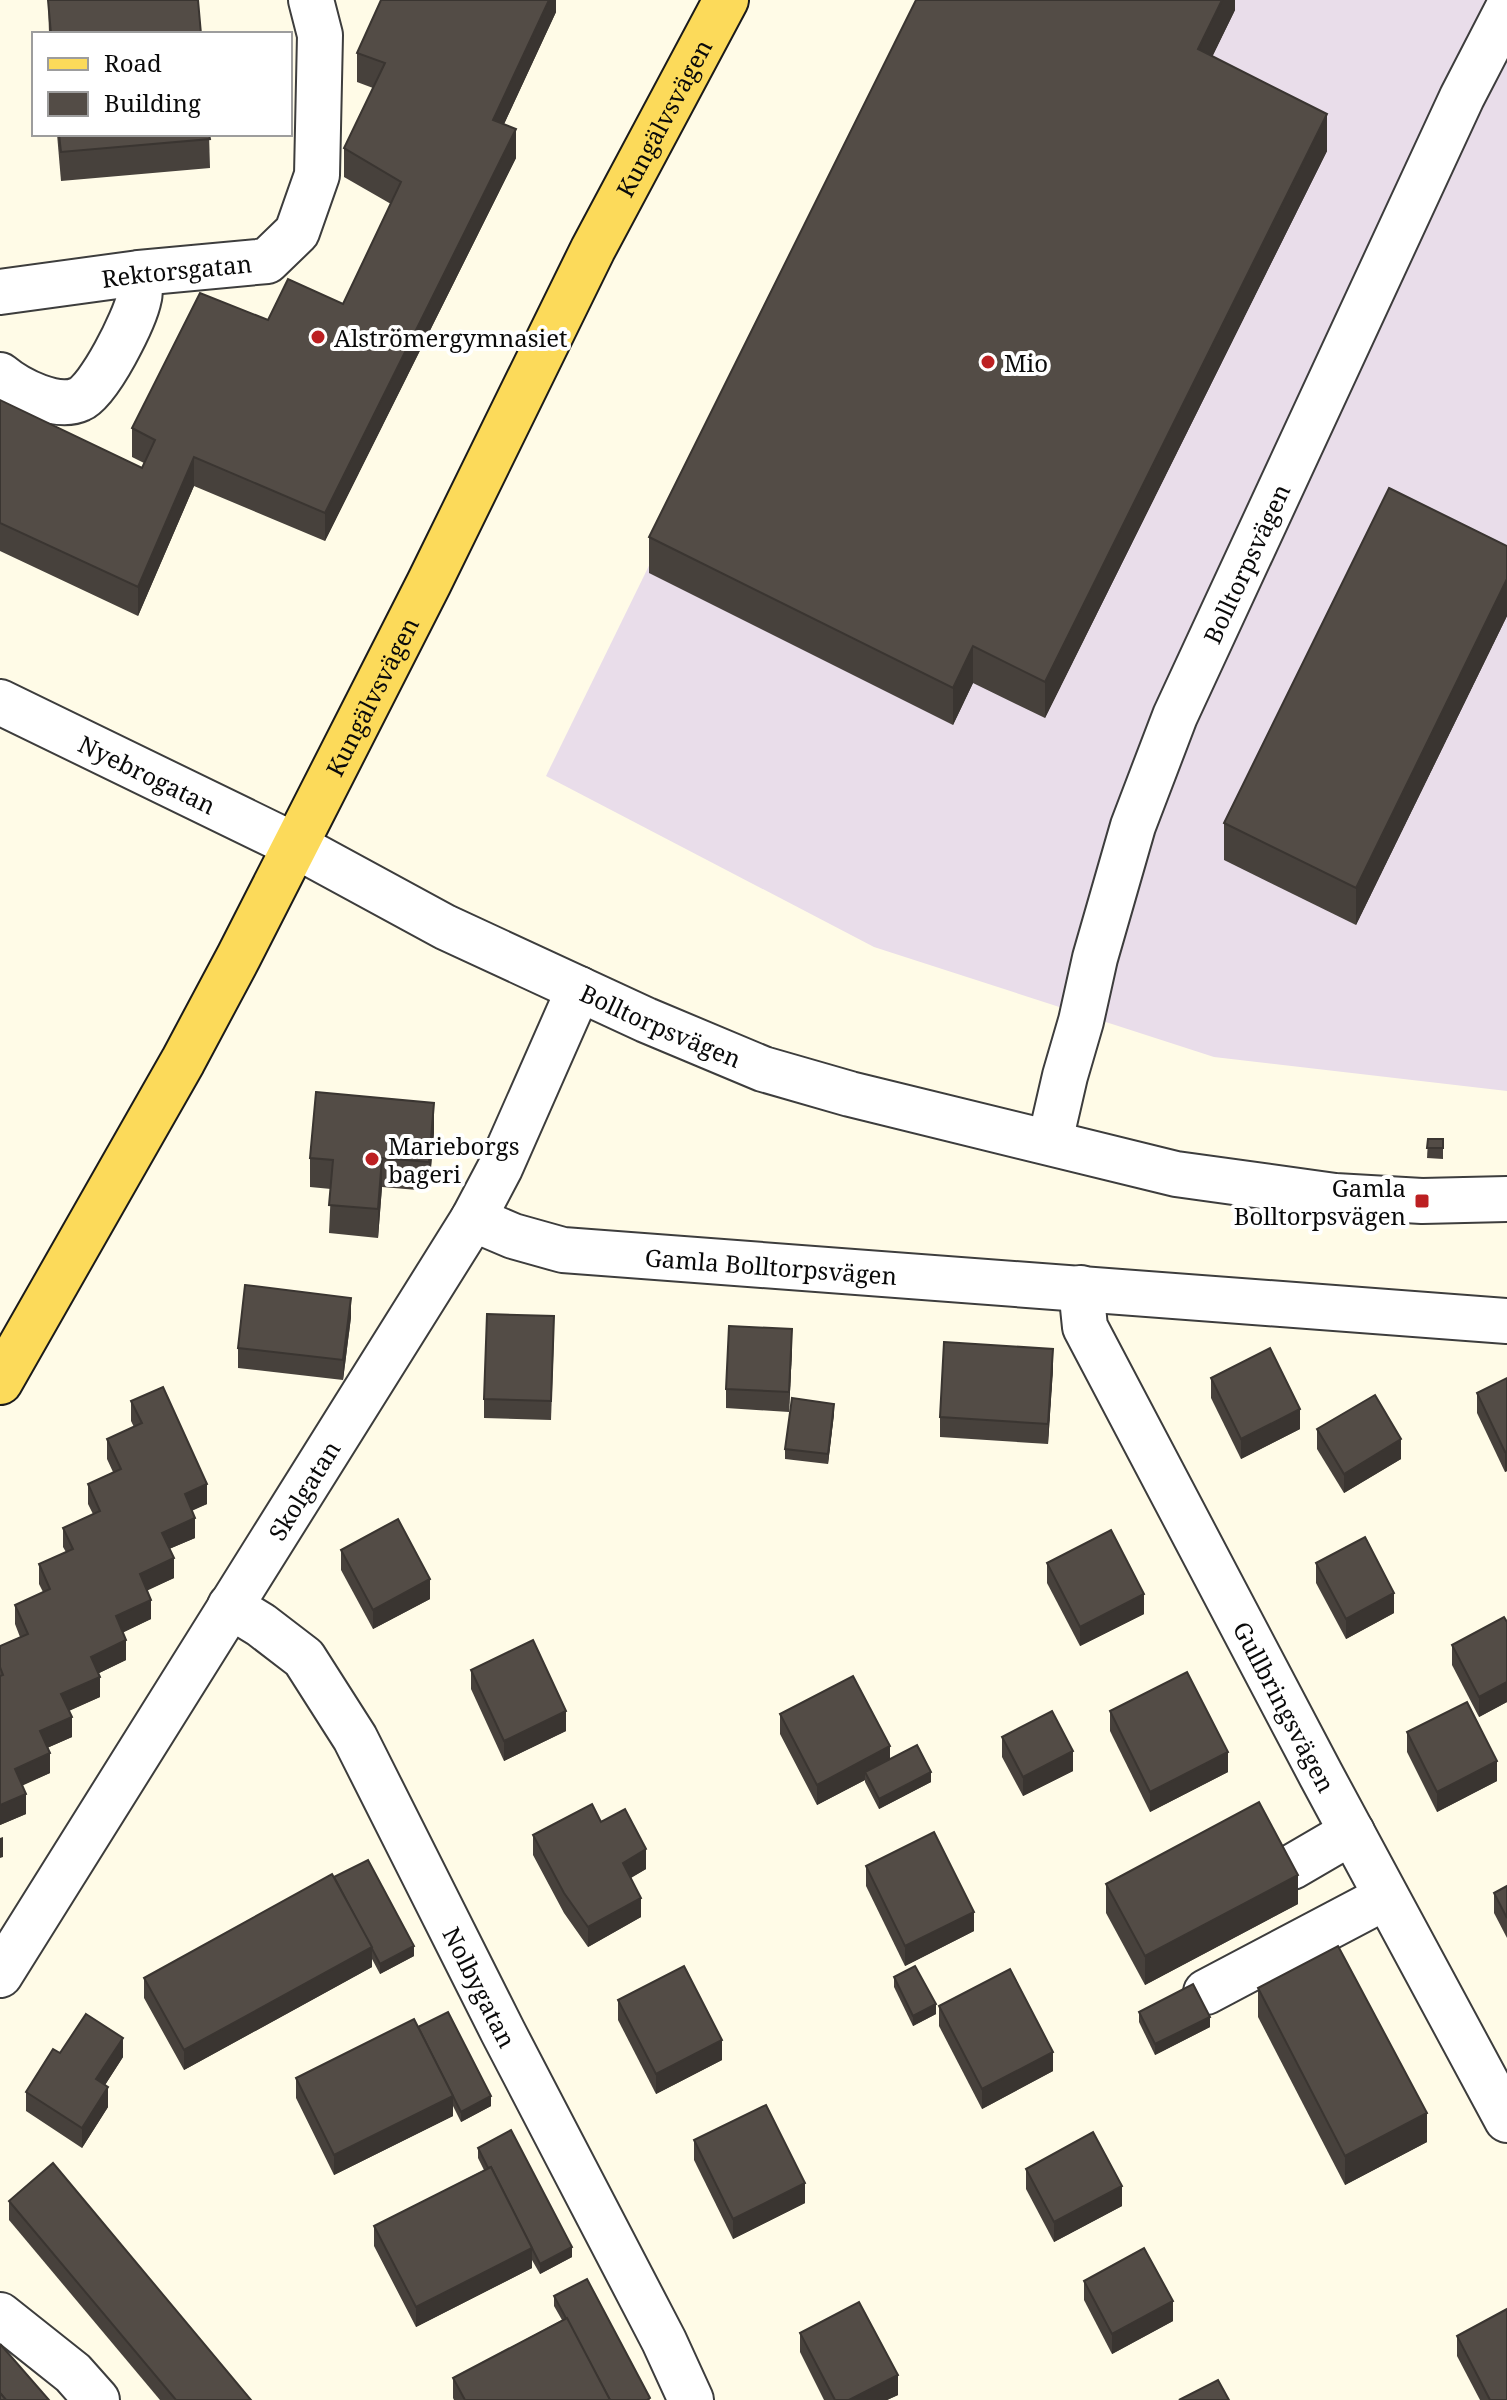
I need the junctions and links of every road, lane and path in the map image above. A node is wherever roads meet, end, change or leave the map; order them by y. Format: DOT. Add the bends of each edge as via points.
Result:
graph roads {
  1 [pos="311,0"];
  2 [pos="726,0"];
  3 [pos="1507,10"];
  4 [pos="139,273"];
  5 [pos="0,292"];
  6 [pos="0,375"];
  7 [pos="0,702"];
  8 [pos="296,846"];
  9 [pos="579,989"];
  10 [pos="1050,1141"];
  11 [pos="1507,1199"];
  12 [pos="473,1219"];
  13 [pos="1081,1288"];
  14 [pos="1507,1321"];
  15 [pos="0,1382"];
  16 [pos="230,1606"];
  17 [pos="1352,1832"];
  18 [pos="1292,1867"];
  19 [pos="1386,1897"];
  20 [pos="0,1975"];
  21 [pos="1206,1992"];
  22 [pos="1507,2120"];
  23 [pos="0,2315"];
  24 [pos="97,2400"];
  25 [pos="691,2400"];
  1 -- 4 [label="street, Rektorsgatan" via="320,35 317,175 297,232 267,261"];
  2 -- 8 [label="main road, Kungälvsvägen" via="593,249"];
  3 -- 10 [label="street, Bolltorpsvägen" via="1175,716 1129,841"];
  4 -- 5 [label="street, Rektorsgatan"];
  4 -- 6 [label="street" via="139,298 109,367 83,399 62,404"];
  7 -- 8 [label="street, Nyebrogatan"];
  8 -- 9 [label="street, Bolltorpsvägen" via="445,927"];
  8 -- 15 [label="main road, Kungälvsvägen" via="183,1061"];
  9 -- 10 [label="street, Bolltorpsvägen" via="763,1069"];
  9 -- 12 [label="street, Skolgatan"];
  10 -- 11 [label="street, Bolltorpsvägen" via="1176,1174 1335,1196"];
  12 -- 13 [label="street, Gamla Bolltorpsvägen" via="563,1250"];
  12 -- 16 [label="street, Skolgatan"];
  13 -- 14 [label="street, Gamla Bolltorpsvägen"];
  13 -- 17 [label="street, Gullbringsvägen" via="1085,1327"];
  16 -- 20 [label="street, Skolgatan"];
  16 -- 25 [label="street, Nolbygatan" via="304,1658 355,1738"];
  17 -- 18 [label="street"];
  17 -- 19 [label="street, Gullbringsvägen"];
  19 -- 21 [label="street"];
  19 -- 22 [label="street, Gullbringsvägen"];
  23 -- 24 [label="street" via="73,2373"];
}
